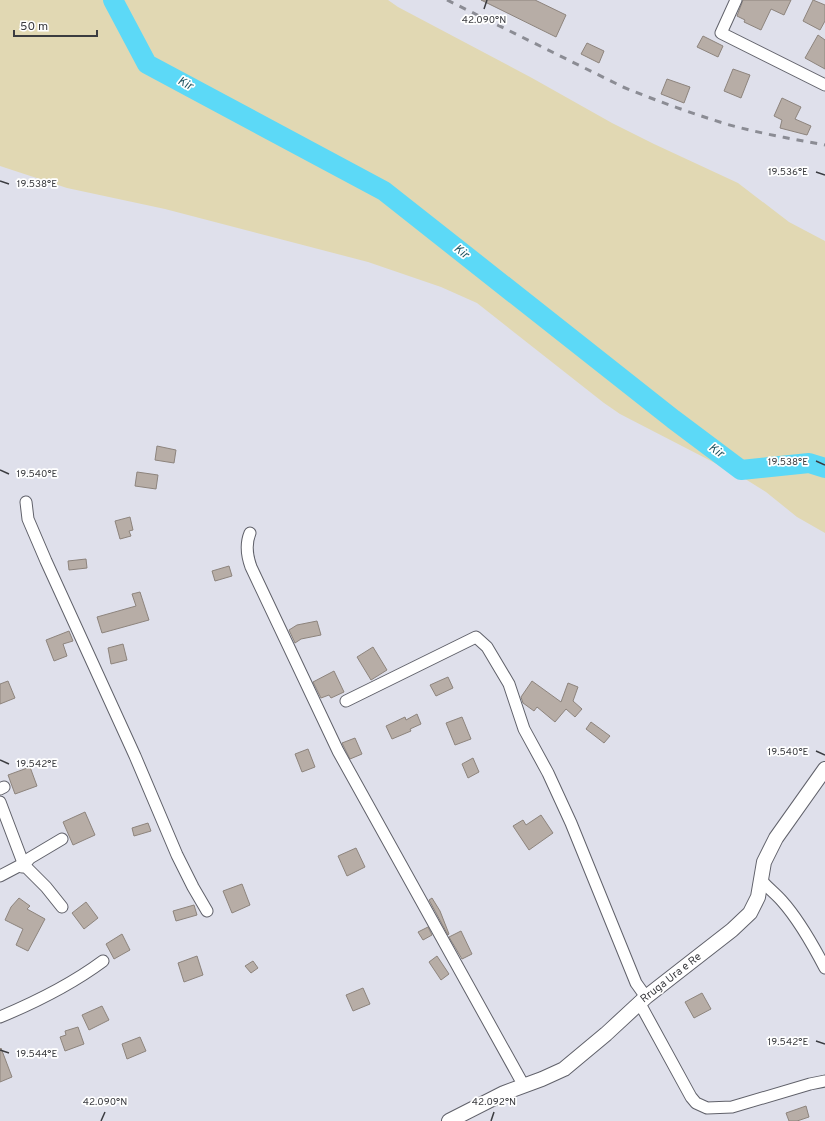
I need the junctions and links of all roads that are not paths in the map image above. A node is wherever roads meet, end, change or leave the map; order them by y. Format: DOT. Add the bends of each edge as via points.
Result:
graph roads {
  1 [pos="736,0"];
  2 [pos="825,85"];
  3 [pos="26,502"];
  4 [pos="250,533"];
  5 [pos="346,701"];
  6 [pos="825,769"];
  7 [pos="0,802"];
  8 [pos="62,839"];
  9 [pos="22,867"];
  10 [pos="0,876"];
  11 [pos="762,882"];
  12 [pos="62,907"];
  13 [pos="208,911"];
  14 [pos="103,961"];
  15 [pos="825,968"];
  16 [pos="643,1000"];
  17 [pos="0,1017"];
  18 [pos="825,1081"];
  19 [pos="524,1086"];
  20 [pos="449,1121"];
  1 -- 2 [label="street" via="721,33"];
  3 -- 13 [label="street" via="28,519 46,561 177,854"];
  4 -- 19 [label="street" via="246,549 251,567 338,751"];
  5 -- 16 [label="street" via="476,637 487,647 509,684 524,729 571,823"];
  6 -- 11 [label="street, Rruga Ura e Re" via="776,838 764,862"];
  7 -- 9 [label="street" via="22,860"];
  8 -- 9 [label="street" via="30,858"];
  9 -- 10 [label="street" via="19,866"];
  9 -- 12 [label="street" via="33,873"];
  11 -- 15 [label="street" via="782,900"];
  11 -- 16 [label="street, Rruga Ura e Re" via="750,913"];
  14 -- 17 [label="street" via="52,992"];
  16 -- 18 [label="street" via="691,1097 706,1108 732,1107"];
  16 -- 19 [label="street, Rruga Ura e Re" via="564,1069"];
  19 -- 20 [label="street, Rruga Ura e Re" via="504,1092"];
}
